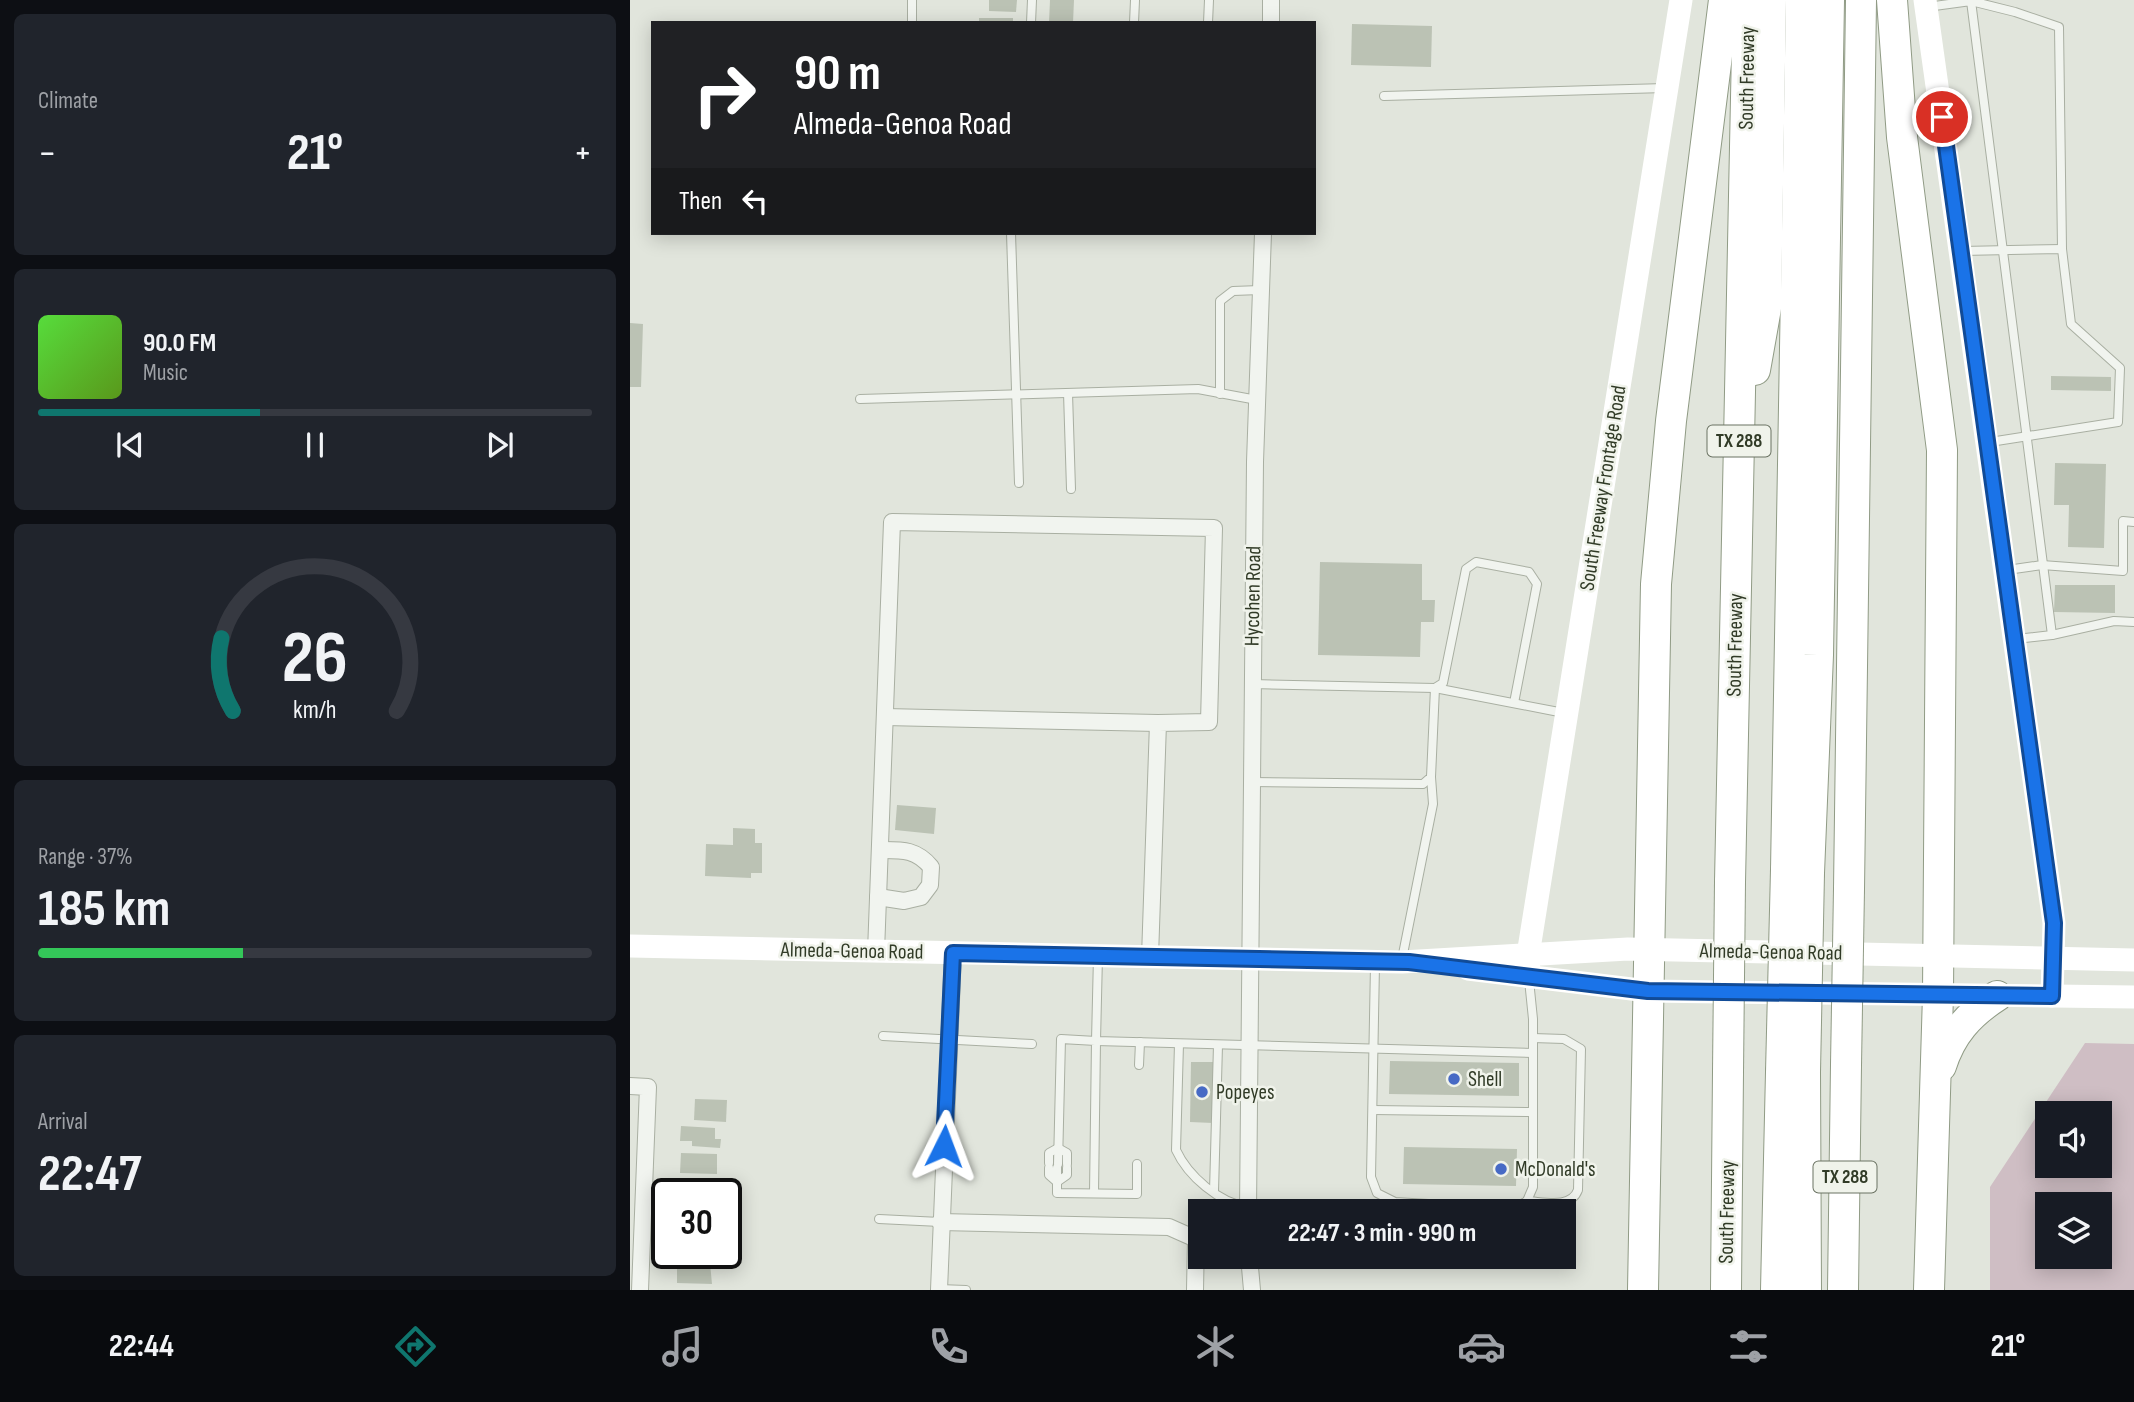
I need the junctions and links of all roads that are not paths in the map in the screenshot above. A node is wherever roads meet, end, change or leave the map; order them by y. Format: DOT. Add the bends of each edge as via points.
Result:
graph roads {
  1 [pos="912,0"];
  2 [pos="1032,0"];
  3 [pos="1135,0"];
  4 [pos="1209,0"];
  5 [pos="1271,0"];
  6 [pos="1681,0"];
  7 [pos="1724,0"];
  8 [pos="1748,0"];
  9 [pos="1771,0"];
  10 [pos="1801,0"];
  11 [pos="1829,0"];
  12 [pos="1861,0"];
  13 [pos="1892,0"];
  14 [pos="1971,1"];
  15 [pos="1926,4"];
  16 [pos="912,21"];
  17 [pos="1031,21"];
  18 [pos="1134,21"];
  19 [pos="1208,21"];
  20 [pos="1270,21"];
  21 [pos="1668,88"];
  22 [pos="1384,96"];
  23 [pos="1012,235"];
  24 [pos="1263,235"];
  25 [pos="2002,249"];
  26 [pos="2062,249"];
  27 [pos="1961,251"];
  28 [pos="1824,255"];
  29 [pos="1260,290"];
  30 [pos="1068,393"];
  31 [pos="1016,394"];
  32 [pos="1220,394"];
  33 [pos="860,399"];
  34 [pos="1256,400"];
  35 [pos="2025,438"];
  36 [pos="1987,442"];
  37 [pos="1738,472"];
  38 [pos="1019,483"];
  39 [pos="1071,489"];
  40 [pos="2134,522"];
  41 [pos="1853,563"];
  42 [pos="2042,565"];
  43 [pos="2004,570"];
  44 [pos="2134,622"];
  45 [pos="2052,635"];
  46 [pos="2013,639"];
  47 [pos="1252,684"];
  48 [pos="1435,688"];
  49 [pos="1514,703"];
  50 [pos="1567,713"];
  51 [pos="885,717"];
  52 [pos="1157,723"];
  53 [pos="1431,777"];
  54 [pos="1251,782"];
  55 [pos="880,850"];
  56 [pos="1797,871"];
  57 [pos="878,897"];
  58 [pos="630,946"];
  59 [pos="1649,949"];
  60 [pos="876,951"];
  61 [pos="953,953"];
  62 [pos="1098,956"];
  63 [pos="1938,956"];
  64 [pos="1150,957"];
  65 [pos="2053,957"];
  66 [pos="1249,959"];
  67 [pos="2134,960"];
  68 [pos="1375,962"];
  69 [pos="1405,962"];
  70 [pos="1529,966"];
  71 [pos="1648,991"];
  72 [pos="1938,995"];
  73 [pos="1997,996"];
  74 [pos="2052,996"];
  75 [pos="2134,997"];
  76 [pos="883,1036"];
  77 [pos="1533,1038"];
  78 [pos="950,1040"];
  79 [pos="1096,1041"];
  80 [pos="1140,1042"];
  81 [pos="1032,1044"];
  82 [pos="1179,1044"];
  83 [pos="1218,1045"];
  84 [pos="1249,1046"];
  85 [pos="1374,1050"];
  86 [pos="1533,1053"];
  87 [pos="1139,1065"];
  88 [pos="1793,1072"];
  89 [pos="630,1086"];
  90 [pos="1935,1086"];
  91 [pos="1373,1110"];
  92 [pos="1533,1112"];
  93 [pos="1137,1164"];
  94 [pos="1214,1191"];
  95 [pos="1094,1193"];
  96 [pos="1224,1199"];
  97 [pos="1248,1199"];
  98 [pos="1389,1199"];
  99 [pos="1528,1199"];
  100 [pos="1574,1199"];
  101 [pos="878,1219"];
  102 [pos="940,1222"];
  103 [pos="1250,1269"];
  104 [pos="939,1289"];
  105 [pos="640,1290"];
  106 [pos="966,1290"];
  107 [pos="1195,1290"];
  108 [pos="1252,1290"];
  109 [pos="1643,1290"];
  110 [pos="1726,1290"];
  111 [pos="1776,1290"];
  112 [pos="1806,1290"];
  113 [pos="1843,1290"];
  114 [pos="1928,1290"];
  1 -- 16 [label="lane"];
  2 -- 17 [label="lane"];
  3 -- 18 [label="lane"];
  4 -- 19 [label="lane"];
  5 -- 20 [label="street"];
  6 -- 21 [label="main road, South Freeway Frontage Road"];
  7 -- 59 [label="highway" via="1662,501 1656,584"];
  8 -- 37 [label="highway, South Freeway / TX 288"];
  9 -- 37 [label="highway" via="1766,308"];
  10 -- 56 [label="highway"];
  11 -- 28 [label="highway"];
  12 -- 41 [label="highway, TX 288"];
  13 -- 63 [label="highway" via="1902,137 1942,450"];
  14 -- 15 [label="lane"];
  14 -- 25 [label="lane"];
  14 -- 26 [label="lane" via="2059,27"];
  15 -- 27 [label="main road"];
  21 -- 22 [label="lane"];
  21 -- 50 [label="main road, South Freeway Frontage Road"];
  23 -- 31 [label="lane"];
  24 -- 29 [label="street, Hycohen Road"];
  25 -- 26 [label="lane"];
  25 -- 27 [label="lane"];
  25 -- 35 [label="lane"];
  26 -- 35 [label="lane" via="2071,324 2120,368 2118,422"];
  27 -- 36 [label="main road"];
  28 -- 41 [label="highway"];
  28 -- 56 [label="highway" via="1818,655"];
  29 -- 32 [label="lane" via="1233,291 1220,301"];
  29 -- 34 [label="street, Hycohen Road"];
  30 -- 31 [label="lane"];
  30 -- 32 [label="lane" via="1198,389"];
  30 -- 39 [label="lane"];
  31 -- 33 [label="lane"];
  31 -- 38 [label="lane"];
  32 -- 34 [label="lane"];
  34 -- 47 [label="street, Hycohen Road"];
  35 -- 36 [label="lane"];
  35 -- 42 [label="lane"];
  36 -- 43 [label="main road"];
  37 -- 110 [label="highway, South Freeway / TX 288, bridge"];
  40 -- 42 [label="lane" via="2123,521 2123,572"];
  41 -- 113 [label="highway, TX 288, bridge"];
  42 -- 43 [label="lane"];
  42 -- 45 [label="lane"];
  43 -- 46 [label="main road"];
  44 -- 45 [label="lane" via="2115,621"];
  45 -- 46 [label="lane"];
  46 -- 65 [label="main road" via="2054,923"];
  47 -- 48 [label="lane"];
  47 -- 54 [label="street, Hycohen Road"];
  48 -- 49 [label="lane"];
  48 -- 49 [label="lane" via="1443,683 1466,569 1476,562 1529,572 1537,584"];
  48 -- 53 [label="lane"];
  49 -- 50 [label="lane"];
  50 -- 70 [label="main road, South Freeway Frontage Road"];
  51 -- 52 [label="street"];
  51 -- 52 [label="street" via="892,522 1214,528 1209,722"];
  51 -- 55 [label="street"];
  52 -- 64 [label="street"];
  53 -- 54 [label="lane" via="1423,784"];
  53 -- 69 [label="lane" via="1433,804 1405,930"];
  54 -- 66 [label="street, Hycohen Road"];
  55 -- 57 [label="street"];
  55 -- 57 [label="street" via="920,854 931,867 930,885 921,897 904,901"];
  56 -- 88 [label="highway, bridge"];
  57 -- 60 [label="street"];
  58 -- 60 [label="main road, Almeda-Genoa Road"];
  59 -- 63 [label="main road, Almeda-Genoa Road"];
  59 -- 70 [label="main road, Almeda-Genoa Road"];
  59 -- 71 [label="highway"];
  60 -- 61 [label="main road, Almeda-Genoa Road"];
  61 -- 62 [label="main road, Almeda-Genoa Road"];
  61 -- 78 [label="street"];
  62 -- 64 [label="main road, Almeda-Genoa Road"];
  62 -- 79 [label="lane"];
  63 -- 65 [label="main road, Almeda-Genoa Road"];
  63 -- 72 [label="highway"];
  64 -- 66 [label="main road, Almeda-Genoa Road"];
  65 -- 67 [label="main road, Almeda-Genoa Road"];
  65 -- 74 [label="main road"];
  66 -- 68 [label="main road, Almeda-Genoa Road"];
  66 -- 84 [label="street, Hycohen Road"];
  68 -- 69 [label="main road, Almeda-Genoa Road"];
  68 -- 85 [label="lane"];
  69 -- 70 [label="main road, Almeda-Genoa Road"];
  70 -- 71 [label="main road, Almeda-Genoa Road"];
  70 -- 77 [label="lane"];
  71 -- 72 [label="main road, Almeda-Genoa Road"];
  71 -- 109 [label="highway"];
  72 -- 73 [label="main road, Almeda-Genoa Road"];
  72 -- 90 [label="highway"];
  73 -- 74 [label="main road, Almeda-Genoa Road"];
  73 -- 90 [label="highway" via="1961,1025 1946,1050"];
  74 -- 75 [label="main road, Almeda-Genoa Road"];
  76 -- 78 [label="lane"];
  77 -- 86 [label="lane"];
  77 -- 100 [label="lane" via="1564,1039 1581,1049 1579,1177"];
  78 -- 81 [label="lane"];
  78 -- 102 [label="street"];
  79 -- 80 [label="lane"];
  79 -- 95 [label="lane"];
  79 -- 95 [label="lane" via="1061,1039 1057,1182 1057,1194"];
  80 -- 82 [label="lane"];
  80 -- 87 [label="lane"];
  82 -- 83 [label="lane"];
  82 -- 94 [label="lane" via="1176,1150 1182,1163"];
  83 -- 84 [label="lane"];
  83 -- 94 [label="lane"];
  84 -- 85 [label="lane"];
  84 -- 97 [label="street, Hycohen Road"];
  85 -- 86 [label="lane"];
  85 -- 91 [label="lane"];
  86 -- 92 [label="lane"];
  88 -- 111 [label="highway"];
  88 -- 112 [label="highway"];
  89 -- 105 [label="street" via="648,1087"];
  90 -- 114 [label="highway"];
  91 -- 92 [label="lane"];
  91 -- 98 [label="lane" via="1371,1177 1377,1193"];
  92 -- 99 [label="lane" via="1533,1187"];
  93 -- 95 [label="lane" via="1137,1194"];
  94 -- 96 [label="lane"];
  101 -- 102 [label="lane"];
  102 -- 104 [label="street"];
  102 -- 107 [label="street" via="1169,1227 1196,1239"];
  103 -- 108 [label="street"];
  104 -- 106 [label="lane"];
}
